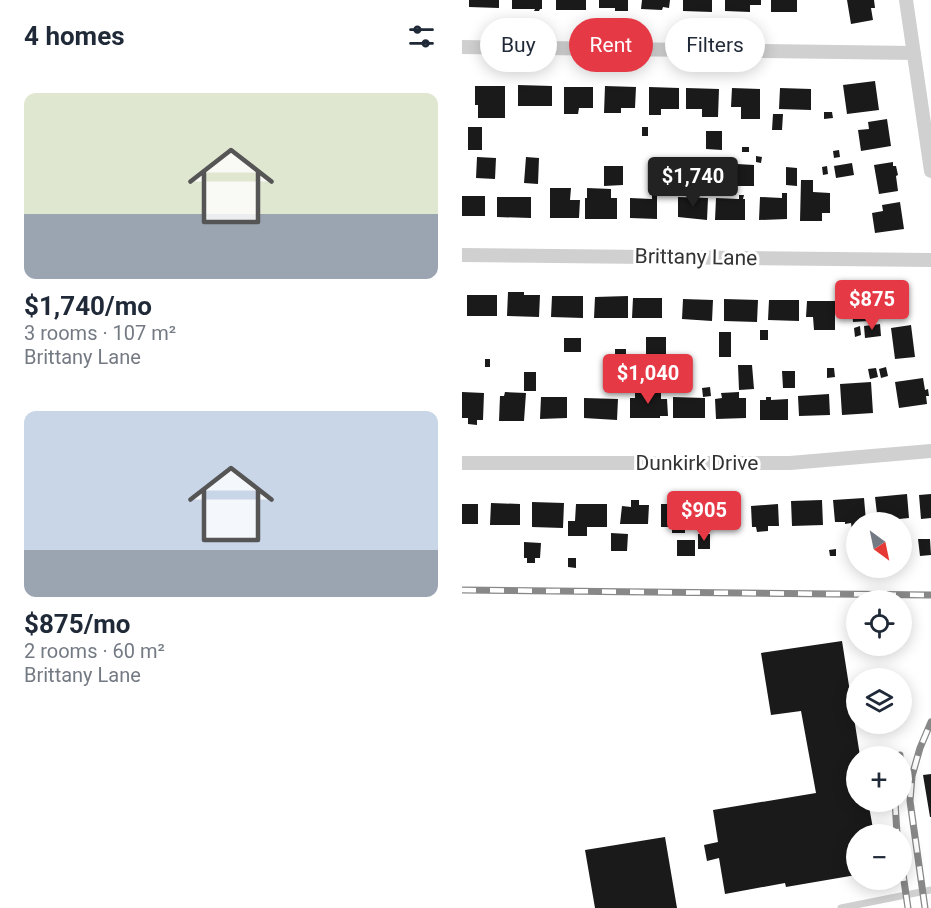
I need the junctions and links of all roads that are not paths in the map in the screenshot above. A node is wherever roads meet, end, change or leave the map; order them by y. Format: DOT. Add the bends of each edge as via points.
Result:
graph roads {
  1 [pos="906,0"];
  2 [pos="462,47"];
  3 [pos="914,53"];
  4 [pos="931,171"];
  5 [pos="462,255"];
  6 [pos="931,260"];
  7 [pos="931,451"];
  8 [pos="462,463"];
  9 [pos="931,890"];
  10 [pos="841,908"];
  1 -- 3 [label="street"];
  2 -- 3 [label="street"];
  3 -- 4 [label="street"];
  5 -- 6 [label="street, Brittany Lane"];
  7 -- 8 [label="street, Dunkirk Drive" via="790,463"];
  9 -- 10 [label="lane"];
}
